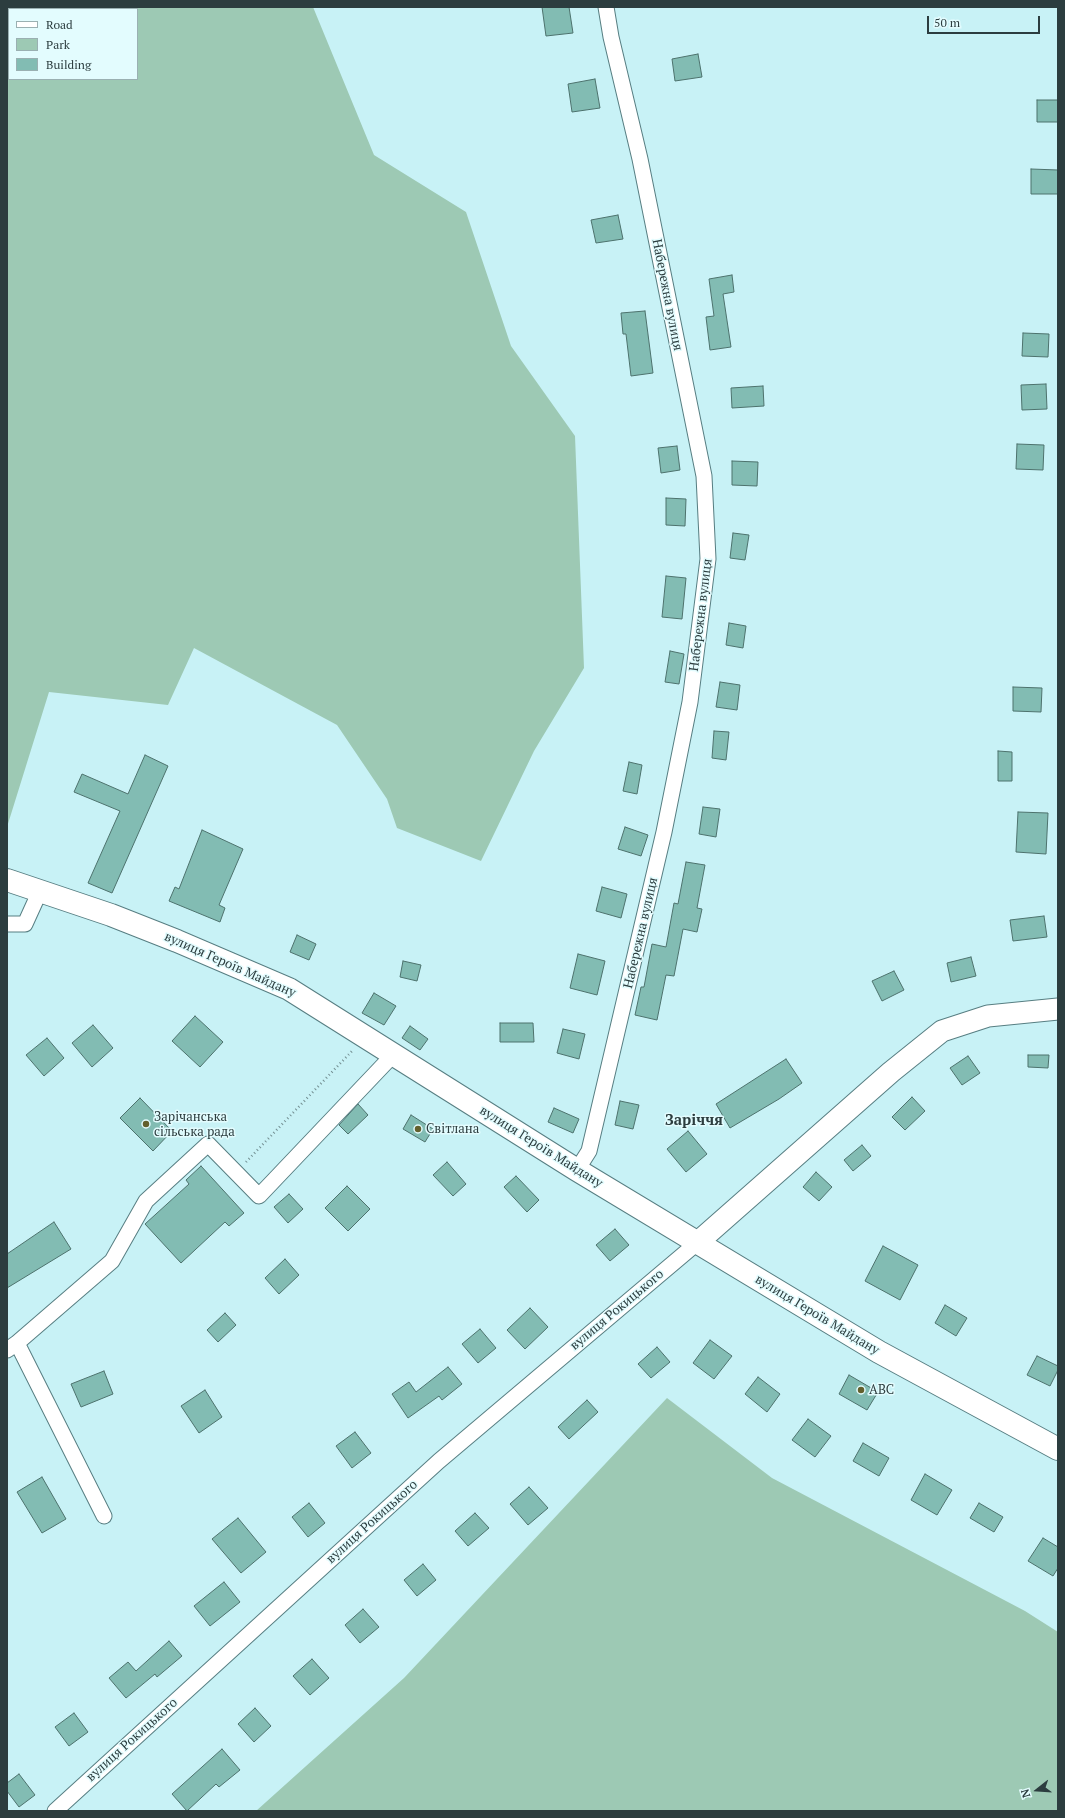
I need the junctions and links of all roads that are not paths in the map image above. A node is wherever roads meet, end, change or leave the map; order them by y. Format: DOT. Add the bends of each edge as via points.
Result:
graph roads {
  1 [pos="606,7"];
  2 [pos="7,880"];
  3 [pos="40,892"];
  4 [pos="7,924"];
  5 [pos="1058,1009"];
  6 [pos="393,1054"];
  7 [pos="577,1170"];
  8 [pos="697,1243"];
  9 [pos="12,1347"];
  10 [pos="1058,1449"];
  11 [pos="104,1516"];
  12 [pos="55,1811"];
  1 -- 7 [label="street, Набережна вулиця" via="640,159 704,476 708,559 690,702 664,832 589,1151"];
  2 -- 3 [label="main road, вулиця Героїв Майдану"];
  3 -- 4 [label="street" via="26,924"];
  3 -- 6 [label="main road, вулиця Героїв Майдану" via="111,915 289,989"];
  5 -- 8 [label="street" via="988,1016 942,1031 891,1072"];
  6 -- 7 [label="main road, вулиця Героїв Майдану"];
  6 -- 9 [label="street" via="259,1196 208,1144 146,1201 112,1261"];
  7 -- 8 [label="main road, вулиця Героїв Майдану"];
  8 -- 10 [label="main road, вулиця Героїв Майдану" via="879,1352"];
  8 -- 12 [label="street, вулиця Рокицького" via="439,1461"];
  9 -- 11 [label="street"];
}
